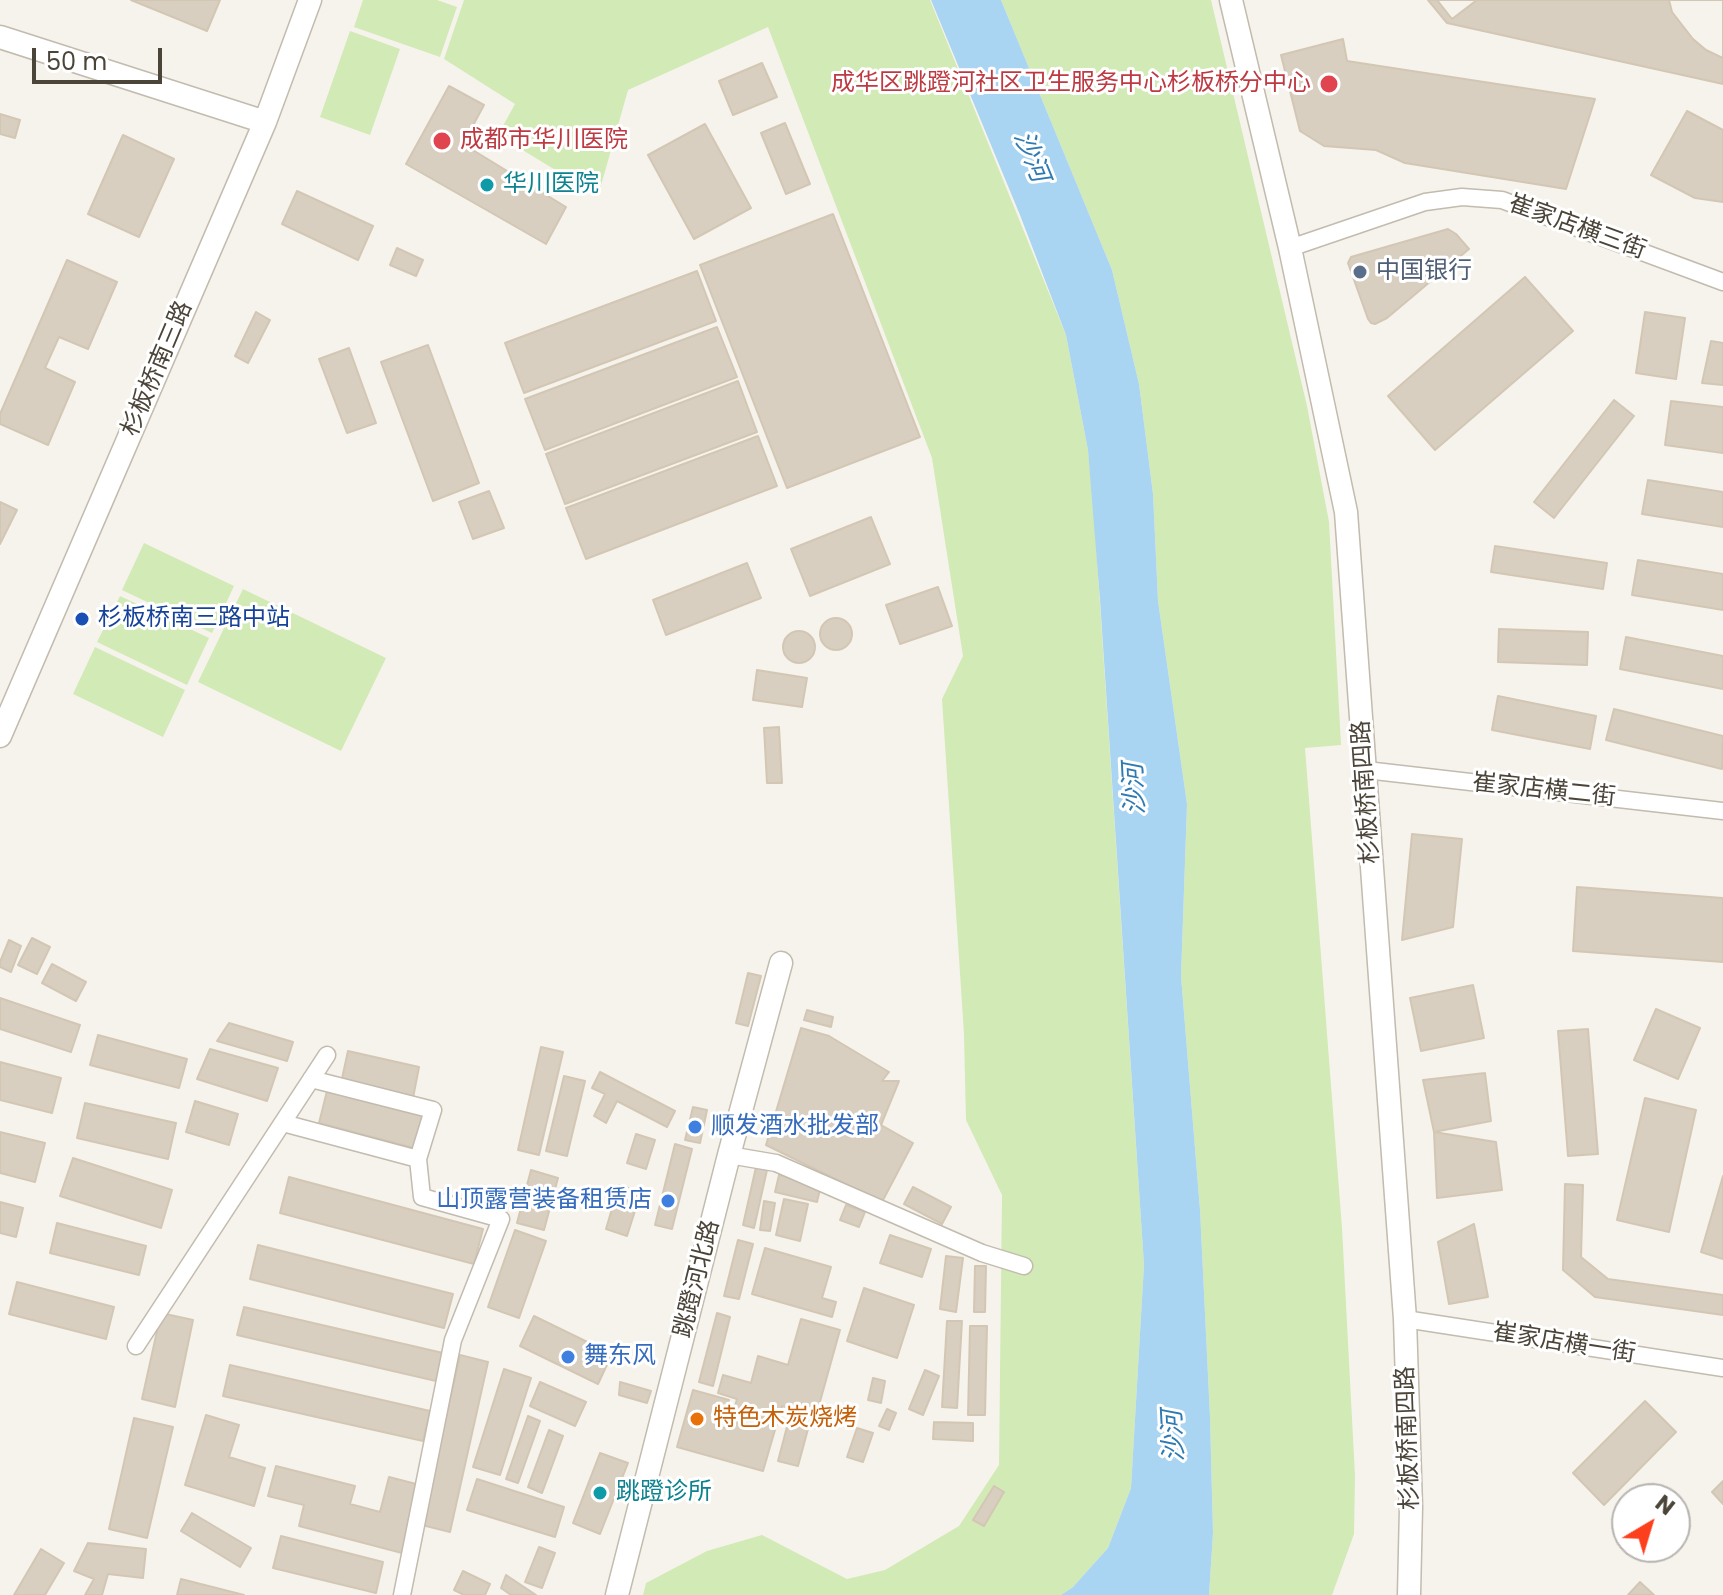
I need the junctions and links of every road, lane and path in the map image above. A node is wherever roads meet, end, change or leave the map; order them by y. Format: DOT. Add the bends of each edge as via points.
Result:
graph roads {
  1 [pos="310,0"];
  2 [pos="1231,0"];
  3 [pos="0,37"];
  4 [pos="265,122"];
  5 [pos="1290,248"];
  6 [pos="1723,282"];
  7 [pos="0,736"];
  8 [pos="1366,770"];
  9 [pos="1723,811"];
  10 [pos="781,963"];
  11 [pos="327,1055"];
  12 [pos="311,1079"];
  13 [pos="283,1123"];
  14 [pos="729,1155"];
  15 [pos="418,1159"];
  16 [pos="1024,1266"];
  17 [pos="1405,1319"];
  18 [pos="136,1346"];
  19 [pos="1723,1368"];
  20 [pos="402,1595"];
  21 [pos="617,1595"];
  22 [pos="1409,1595"];
  1 -- 4 [label="street, 杉板桥南三路"];
  2 -- 5 [label="street, 杉板桥南四路"];
  3 -- 4 [label="street"];
  4 -- 7 [label="street, 杉板桥南三路"];
  5 -- 6 [label="street, 崔家店横三街" via="1425,202 1462,197 1502,200"];
  5 -- 8 [label="street, 杉板桥南四路" via="1346,512"];
  8 -- 9 [label="street, 崔家店横二街"];
  8 -- 17 [label="street, 杉板桥南四路"];
  10 -- 14 [label="street, 跳蹬河北路"];
  11 -- 12 [label="street"];
  12 -- 13 [label="street"];
  12 -- 15 [label="street" via="433,1110"];
  13 -- 15 [label="street"];
  13 -- 18 [label="street"];
  14 -- 16 [label="street" via="776,1163 982,1253"];
  14 -- 21 [label="street, 跳蹬河北路"];
  15 -- 20 [label="street" via="422,1197 501,1219 453,1340"];
  17 -- 19 [label="street, 崔家店横一街"];
  17 -- 22 [label="street, 杉板桥南四路"];
}
